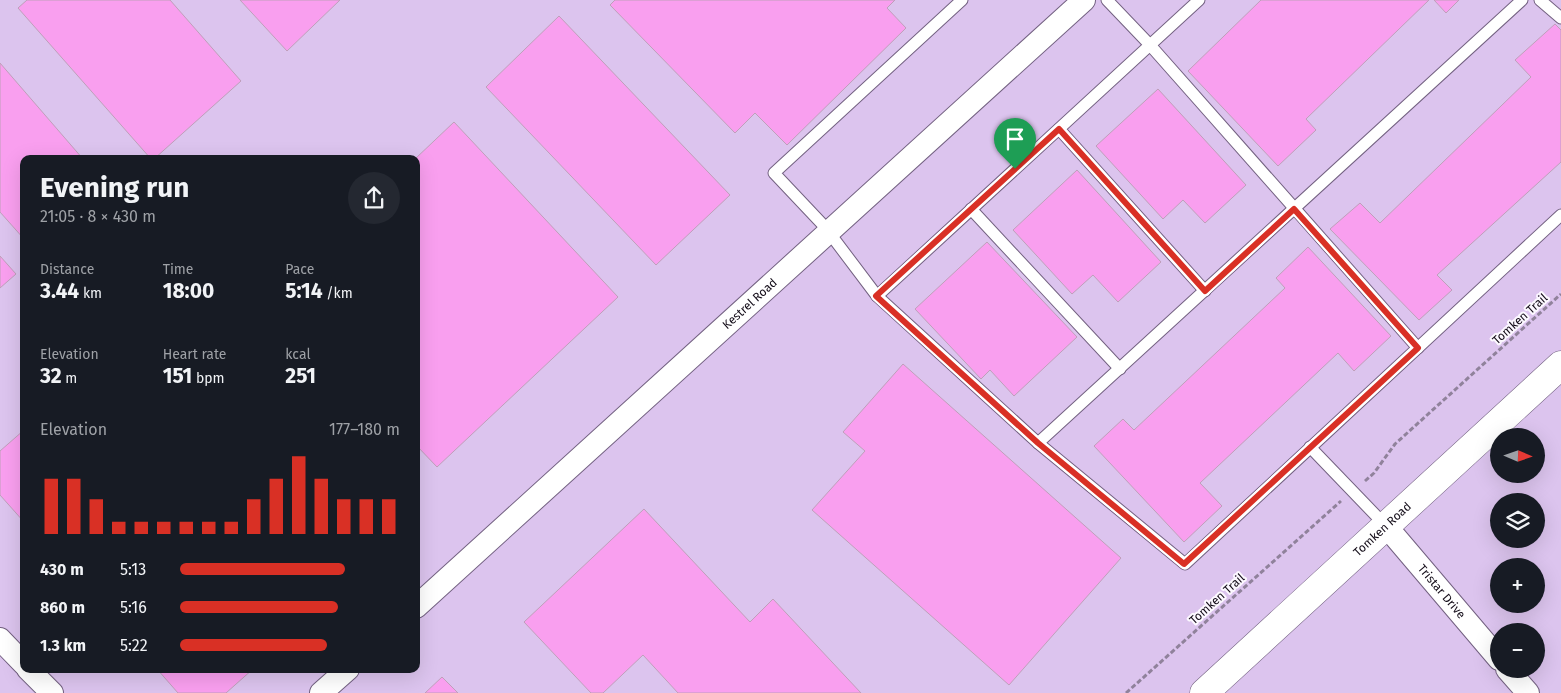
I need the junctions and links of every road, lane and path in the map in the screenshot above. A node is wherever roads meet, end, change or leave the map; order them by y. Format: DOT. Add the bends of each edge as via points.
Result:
graph roads {
  1 [pos="962,0"];
  2 [pos="1084,0"];
  3 [pos="1107,0"];
  4 [pos="1199,0"];
  5 [pos="1522,0"];
  6 [pos="1540,0"];
  7 [pos="1561,18"];
  8 [pos="1150,45"];
  9 [pos="1059,129"];
  10 [pos="971,209"];
  11 [pos="1294,209"];
  12 [pos="1561,215"];
  13 [pos="828,233"];
  14 [pos="1205,291"];
  15 [pos="1561,294"];
  16 [pos="876,296"];
  17 [pos="1418,348"];
  18 [pos="1561,365"];
  19 [pos="1120,369"];
  20 [pos="1038,443"];
  21 [pos="1310,447"];
  22 [pos="1384,460"];
  23 [pos="1320,519"];
  24 [pos="1386,526"];
  25 [pos="420,603"];
  26 [pos="0,639"];
  27 [pos="1490,648"];
  28 [pos="20,660"];
  29 [pos="32,673"];
  30 [pos="344,673"];
  31 [pos="1515,678"];
  32 [pos="52,693"];
  33 [pos="321,693"];
  34 [pos="1126,693"];
  35 [pos="1204,693"];
  36 [pos="1528,693"];
  1 -- 13 [label="lane" via="774,173"];
  2 -- 13 [label="street, Kestrel Road"];
  3 -- 8 [label="lane"];
  4 -- 8 [label="lane"];
  5 -- 11 [label="lane"];
  6 -- 7 [label="lane"];
  8 -- 9 [label="lane"];
  8 -- 11 [label="lane"];
  9 -- 10 [label="lane"];
  9 -- 14 [label="lane"];
  10 -- 16 [label="lane"];
  10 -- 19 [label="lane"];
  11 -- 14 [label="lane"];
  11 -- 17 [label="lane"];
  12 -- 17 [label="lane"];
  13 -- 16 [label="lane"];
  13 -- 25 [label="street, Kestrel Road"];
  14 -- 19 [label="lane"];
  15 -- 22 [label="path, Tomken Trail" via="1418,422"];
  16 -- 20 [label="lane"];
  17 -- 21 [label="lane"];
  18 -- 24 [label="main road, Tomken Road"];
  19 -- 20 [label="lane"];
  20 -- 21 [label="lane" via="1184,564"];
  21 -- 24 [label="lane"];
  23 -- 34 [label="path, Tomken Trail"];
  24 -- 27 [label="street, Tristar Drive"];
  24 -- 35 [label="main road, Tomken Road"];
  26 -- 28 [label="street"];
  29 -- 32 [label="street"];
  30 -- 33 [label="street"];
  31 -- 36 [label="street"];
}
